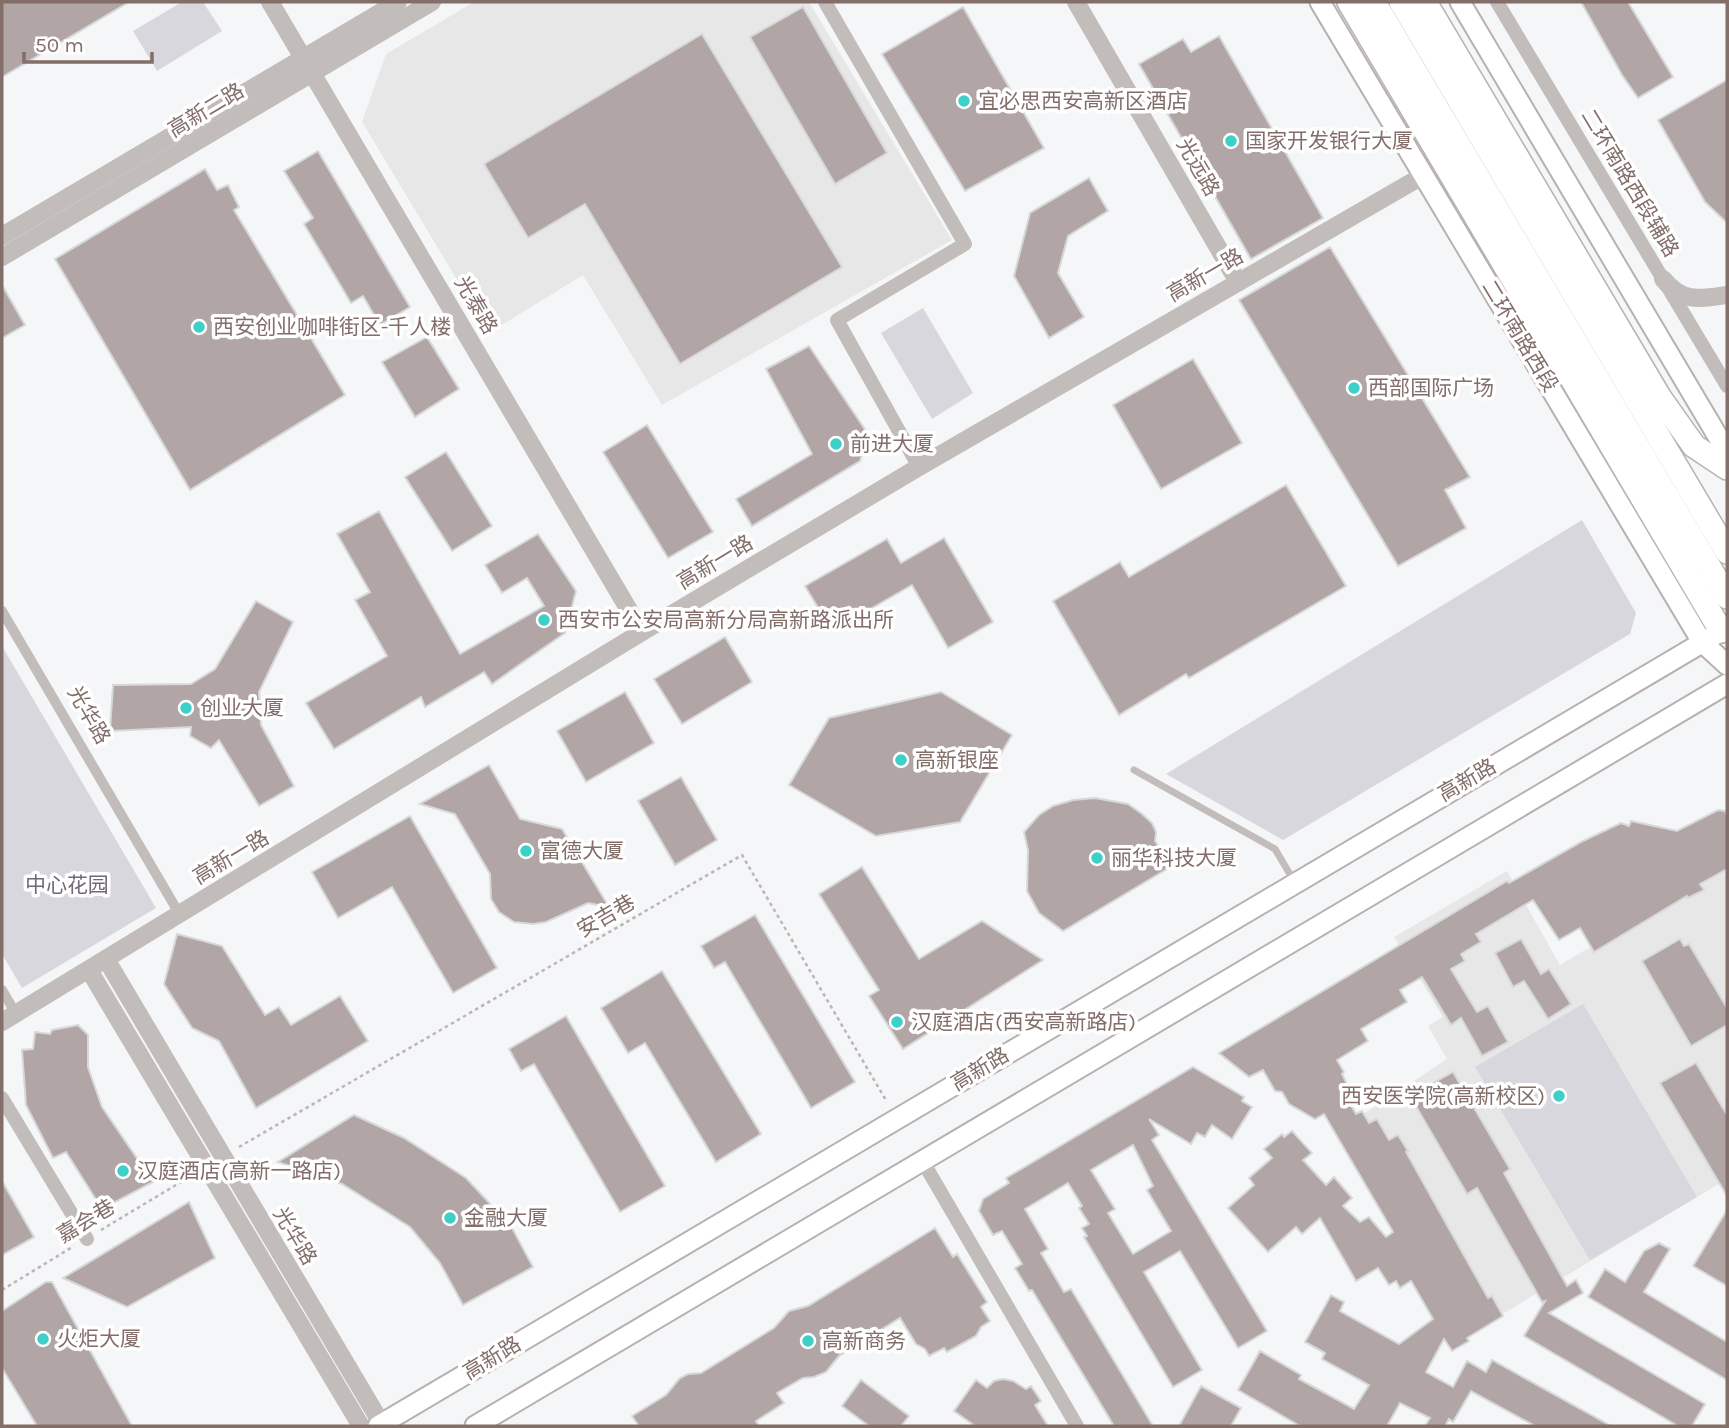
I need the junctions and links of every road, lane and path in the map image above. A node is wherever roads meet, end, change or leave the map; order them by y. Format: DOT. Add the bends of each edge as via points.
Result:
graph roads {
  1 [pos="270,2"];
  2 [pos="398,2"];
  3 [pos="432,2"];
  4 [pos="825,2"];
  5 [pos="1076,2"];
  6 [pos="1320,2"];
  7 [pos="1349,2"];
  8 [pos="1374,2"];
  9 [pos="1401,2"];
  10 [pos="1425,2"];
  11 [pos="1460,2"];
  12 [pos="1497,2"];
  13 [pos="308,66"];
  14 [pos="1424,175"];
  15 [pos="2,236"];
  16 [pos="2,257"];
  17 [pos="1663,279"];
  18 [pos="1238,282"];
  19 [pos="1727,295"];
  20 [pos="1727,386"];
  21 [pos="1727,452"];
  22 [pos="919,467"];
  23 [pos="1727,468"];
  24 [pos="1727,552"];
  25 [pos="1727,597"];
  26 [pos="2,611"];
  27 [pos="642,632"];
  28 [pos="1717,634"];
  29 [pos="1727,666"];
  30 [pos="1727,684"];
  31 [pos="1134,770"];
  32 [pos="1294,882"];
  33 [pos="180,915"];
  34 [pos="106,960"];
  35 [pos="89,970"];
  36 [pos="2,990"];
  37 [pos="9,1018"];
  38 [pos="2,1098"];
  39 [pos="897,1119"];
  40 [pos="922,1160"];
  41 [pos="214,1162"];
  42 [pos="87,1239"];
  43 [pos="2,1290"];
  44 [pos="381,1425"];
  45 [pos="361,1426"];
  46 [pos="475,1426"];
  47 [pos="1077,1426"];
  1 -- 13 [label="street, 光泰路"];
  2 -- 13 [label="street, 高新二路"];
  3 -- 13 [label="street, 高新二路"];
  4 -- 22 [label="street" via="965,244 837,320"];
  5 -- 18 [label="street, 光远路"];
  6 -- 14 [label="main road, 二环南路西段"];
  7 -- 28 [label="highway"];
  8 -- 25 [label="highway"];
  9 -- 24 [label="highway"];
  10 -- 23 [label="highway" via="1660,398 1694,446"];
  11 -- 21 [label="main road"];
  12 -- 17 [label="street, 二环南路西段辅路"];
  13 -- 15 [label="street, 高新二路"];
  13 -- 16 [label="street, 高新二路"];
  13 -- 27 [label="street, 光泰路"];
  14 -- 18 [label="street, 高新一路"];
  14 -- 28 [label="main road, 二环南路西段"];
  17 -- 19 [label="street" via="1684,296"];
  17 -- 20 [label="street, 二环南路西段辅路"];
  18 -- 22 [label="street, 高新一路"];
  22 -- 27 [label="street, 高新一路"];
  26 -- 33 [label="street, 光华路"];
  27 -- 33 [label="street, 高新一路"];
  28 -- 29 [label="main road, 二环南路西段"];
  28 -- 32 [label="main road, 高新路"];
  30 -- 40 [label="main road"];
  31 -- 32 [label="lane" via="1275,849"];
  32 -- 39 [label="main road, 高新路"];
  33 -- 34 [label="street, 高新一路"];
  34 -- 35 [label="street, 高新一路"];
  34 -- 41 [label="street, 光华路"];
  35 -- 37 [label="street, 高新一路"];
  35 -- 41 [label="street, 光华路"];
  36 -- 37 [label="street"];
  38 -- 42 [label="street"];
  39 -- 41 [label="path, 安吉巷" via="742,855"];
  39 -- 44 [label="main road, 高新路"];
  40 -- 46 [label="main road"];
  40 -- 47 [label="street"];
  41 -- 42 [label="path, 嘉会巷"];
  41 -- 44 [label="street, 光华路"];
  41 -- 45 [label="street, 光华路"];
  42 -- 43 [label="path, 嘉会巷"];
}
